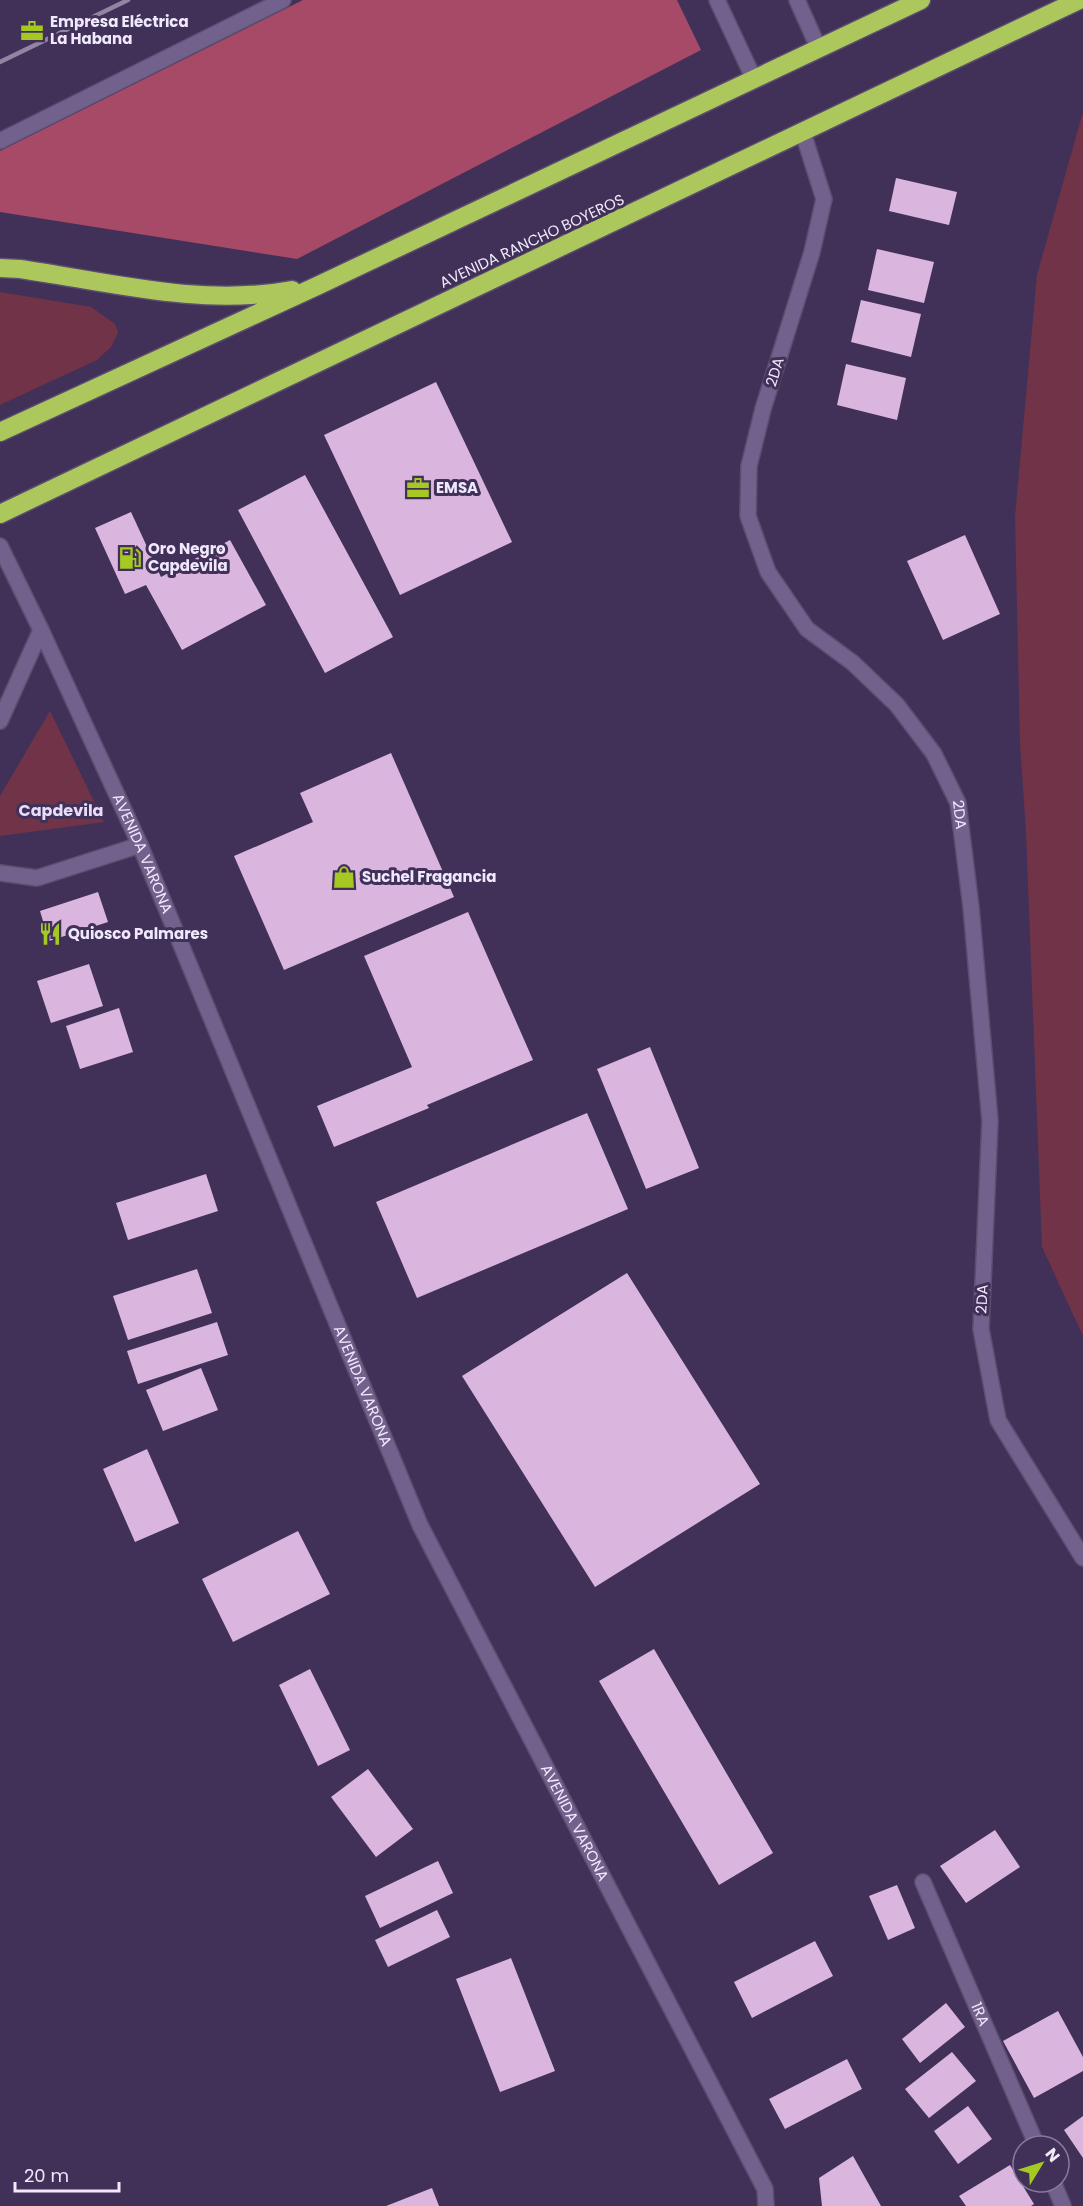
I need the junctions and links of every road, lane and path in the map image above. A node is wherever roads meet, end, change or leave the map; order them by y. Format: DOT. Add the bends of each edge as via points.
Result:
graph roads {
  1 [pos="283,0"];
  2 [pos="717,0"];
  3 [pos="797,0"];
  4 [pos="921,0"];
  5 [pos="1080,0"];
  6 [pos="818,47"];
  7 [pos="754,79"];
  8 [pos="804,133"];
  9 [pos="0,141"];
  10 [pos="0,268"];
  11 [pos="317,286"];
  12 [pos="0,432"];
  13 [pos="0,514"];
  14 [pos="0,546"];
  15 [pos="41,630"];
  16 [pos="0,721"];
  17 [pos="140,845"];
  18 [pos="0,873"];
  19 [pos="1083,1558"];
  20 [pos="923,1882"];
  21 [pos="1032,2134"];
  22 [pos="766,2206"];
  1 -- 9 [label="street"];
  2 -- 7 [label="street"];
  3 -- 6 [label="street"];
  4 -- 6 [label="highway"];
  5 -- 8 [label="highway, AVENIDA RANCHO BOYEROS"];
  6 -- 7 [label="highway"];
  7 -- 11 [label="highway"];
  8 -- 13 [label="highway, AVENIDA RANCHO BOYEROS"];
  8 -- 19 [label="street, 2DA" via="824,198 812,252 752,454 748,516 768,572 807,629 853,663 897,705 934,754 958,803 990,1121 981,1329 998,1420"];
  10 -- 11 [label="highway" via="157,291 214,295 263,296"];
  11 -- 12 [label="highway"];
  14 -- 15 [label="street, AVENIDA VARONA"];
  15 -- 16 [label="street"];
  15 -- 17 [label="street, AVENIDA VARONA"];
  17 -- 18 [label="street" via="38,878"];
  17 -- 22 [label="street, AVENIDA VARONA" via="420,1525 765,2188"];
  20 -- 21 [label="street, 1RA"];
}
